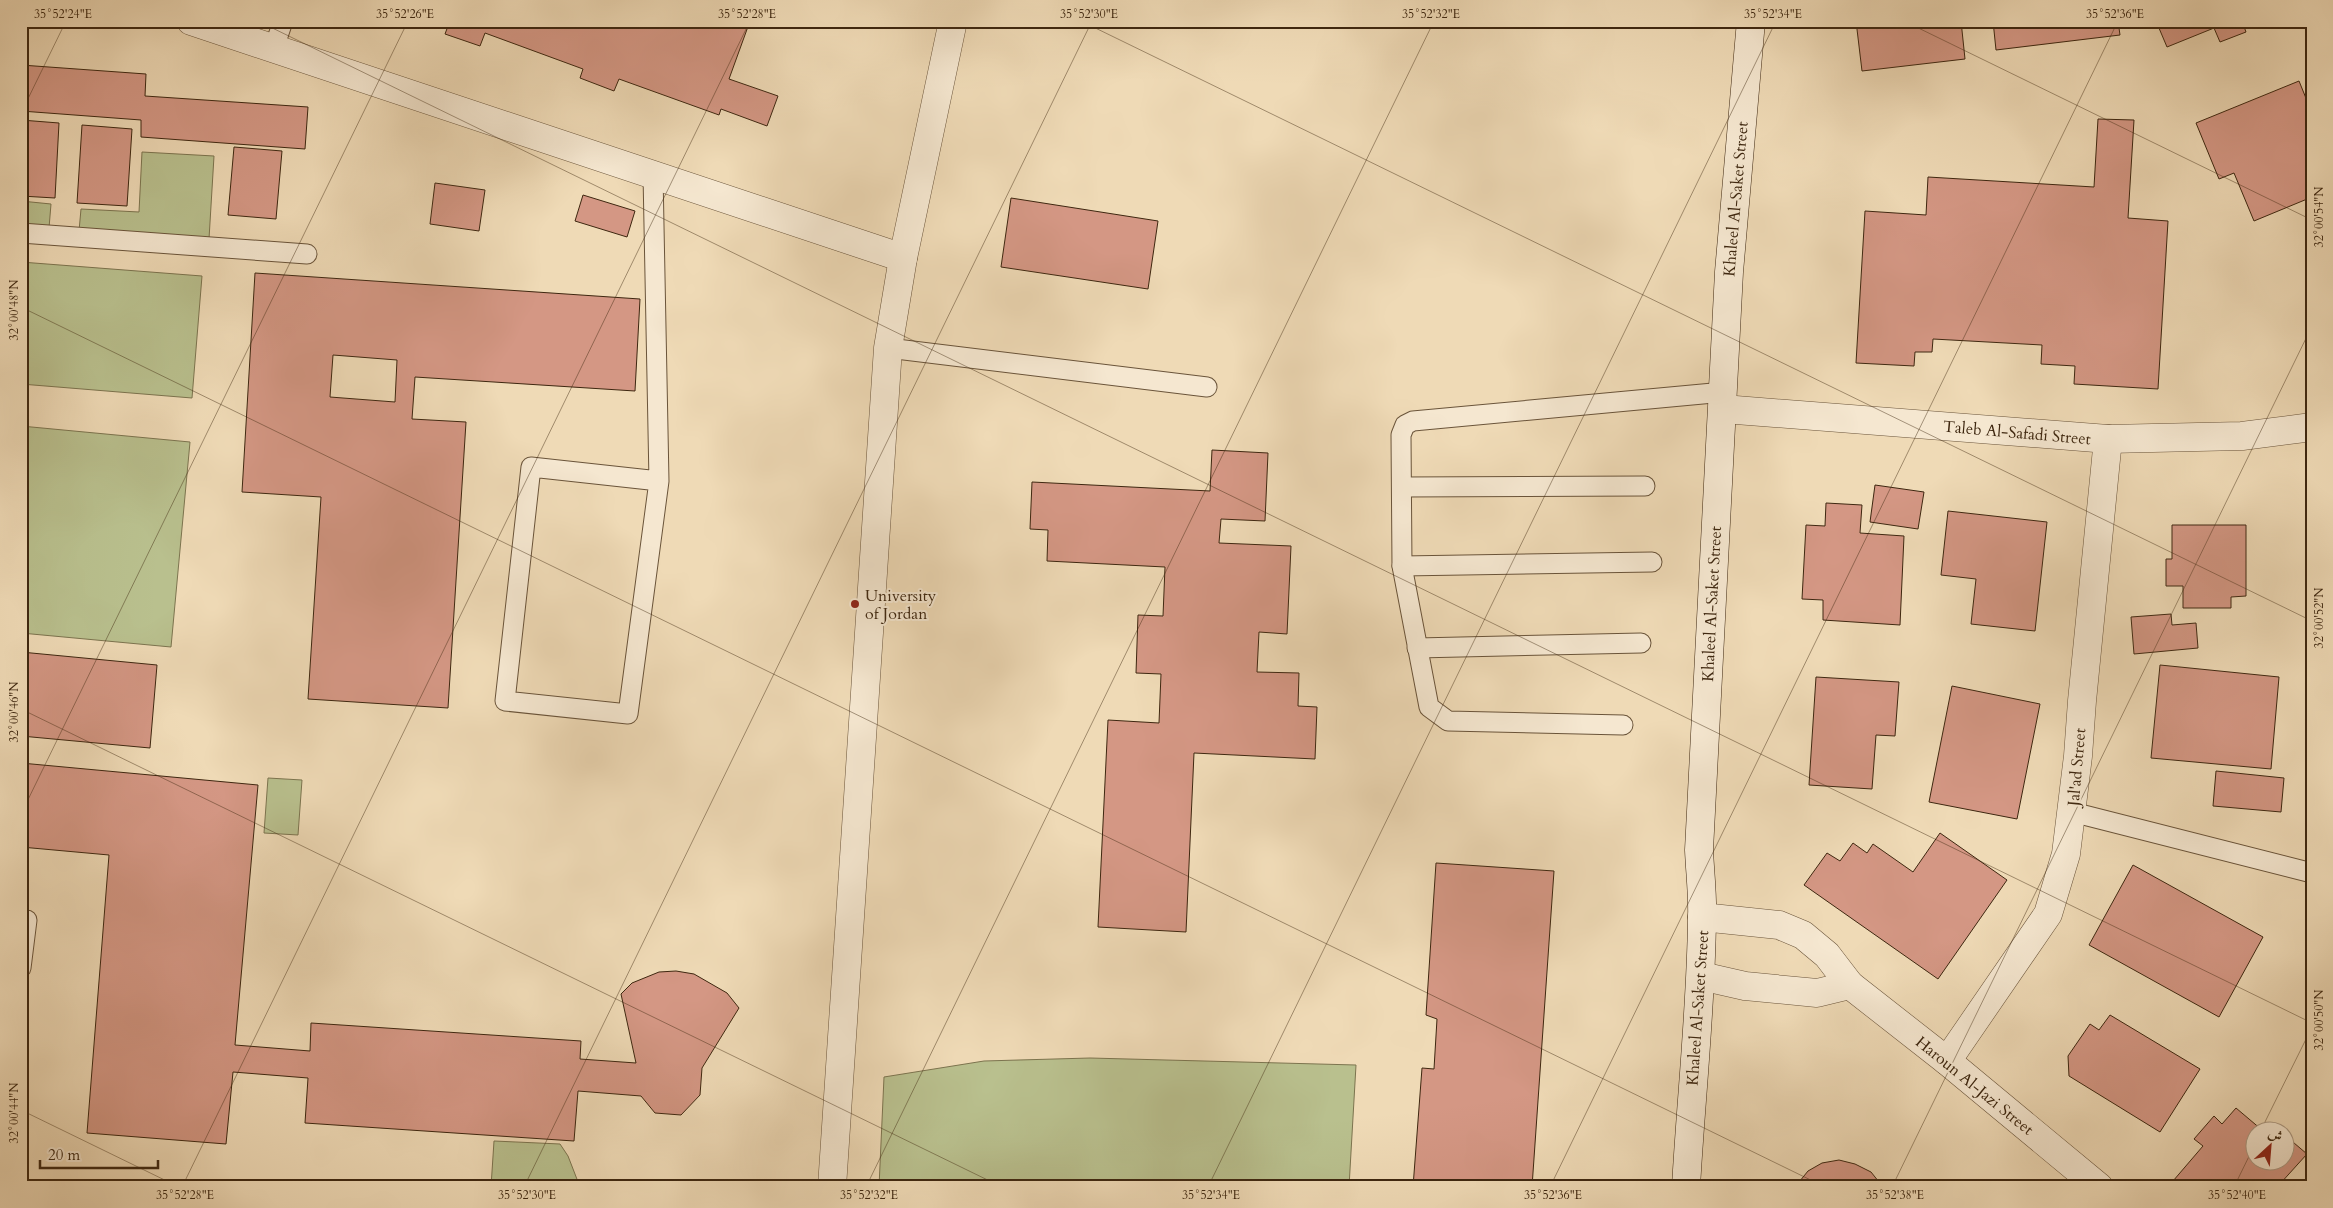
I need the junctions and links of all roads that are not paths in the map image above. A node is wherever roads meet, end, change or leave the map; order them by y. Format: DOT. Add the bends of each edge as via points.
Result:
graph roads {
  1 [pos="190,21"];
  2 [pos="283,21"];
  3 [pos="953,21"];
  4 [pos="1751,21"];
  5 [pos="274,48"];
  6 [pos="652,174"];
  7 [pos="21,233"];
  8 [pos="307,254"];
  9 [pos="903,258"];
  10 [pos="888,348"];
  11 [pos="1207,387"];
  12 [pos="1723,401"];
  13 [pos="2312,427"];
  14 [pos="2108,439"];
  15 [pos="658,481"];
  16 [pos="1645,486"];
  17 [pos="1402,487"];
  18 [pos="1652,562"];
  19 [pos="1402,566"];
  20 [pos="1641,643"];
  21 [pos="1417,648"];
  22 [pos="1623,725"];
  23 [pos="2072,812"];
  24 [pos="2312,873"];
  25 [pos="1702,917"];
  26 [pos="21,920"];
  27 [pos="21,968"];
  28 [pos="1701,976"];
  29 [pos="1850,985"];
  30 [pos="1947,1061"];
  31 [pos="832,1187"];
  32 [pos="1686,1187"];
  33 [pos="2099,1187"];
  1 -- 5 [label="street"];
  2 -- 5 [label="lane"];
  3 -- 9 [label="street"];
  4 -- 12 [label="street, Khaleel Al-Saket Street" via="1729,272"];
  5 -- 6 [label="street"];
  6 -- 9 [label="street"];
  6 -- 15 [label="lane"];
  7 -- 8 [label="lane"];
  9 -- 10 [label="street"];
  10 -- 11 [label="lane"];
  10 -- 31 [label="street"];
  12 -- 14 [label="street, Taleb Al-Safadi Street"];
  12 -- 17 [label="lane" via="1414,421 1405,425 1401,435"];
  12 -- 25 [label="street, Khaleel Al-Saket Street" via="1700,832"];
  13 -- 14 [label="street, Taleb Al-Safadi Street" via="2242,436"];
  14 -- 23 [label="street, Jal'ad Street"];
  15 -- 15 [label="lane" via="628,714 505,701 531,466"];
  16 -- 17 [label="lane"];
  17 -- 19 [label="lane"];
  18 -- 19 [label="lane"];
  19 -- 21 [label="lane"];
  20 -- 21 [label="lane"];
  21 -- 22 [label="lane" via="1429,707 1448,721"];
  23 -- 24 [label="lane"];
  23 -- 30 [label="street, Jal'ad Street" via="2066,854 2048,914"];
  25 -- 28 [label="street, Khaleel Al-Saket Street"];
  25 -- 29 [label="street, Haroun Al-Jazi Street" via="1779,926 1803,935 1827,955"];
  26 -- 27 [label="lane" via="27,920"];
  28 -- 29 [label="street" via="1746,986 1817,993"];
  28 -- 32 [label="street, Khaleel Al-Saket Street"];
  29 -- 30 [label="street, Haroun Al-Jazi Street"];
  30 -- 33 [label="street, Haroun Al-Jazi Street"];
}
